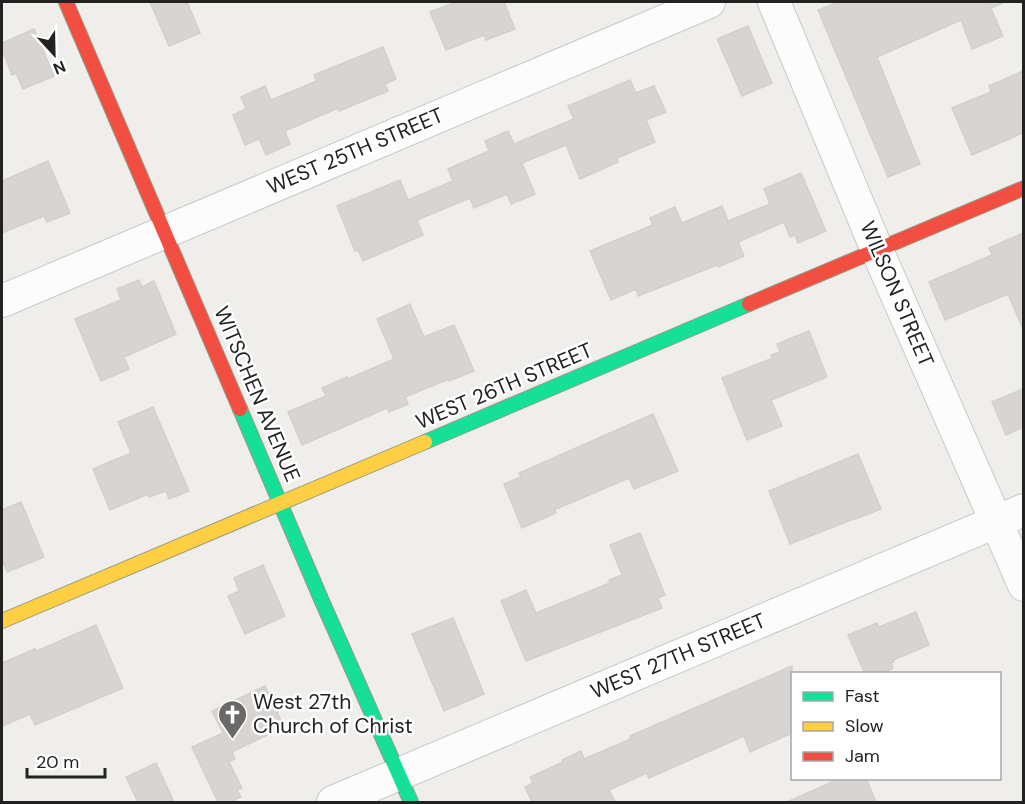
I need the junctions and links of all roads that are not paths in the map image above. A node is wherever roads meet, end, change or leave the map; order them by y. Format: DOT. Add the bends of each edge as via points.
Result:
graph roads {
  1 [pos="66,2"];
  2 [pos="709,2"];
  3 [pos="774,2"];
  4 [pos="1023,188"];
  5 [pos="165,232"];
  6 [pos="877,250"];
  7 [pos="2,301"];
  8 [pos="280,503"];
  9 [pos="1010,516"];
  10 [pos="1023,585"];
  11 [pos="2,621"];
  12 [pos="398,774"];
  13 [pos="333,802"];
  14 [pos="411,802"];
  1 -- 5 [label="main road, WITSCHEN AVENUE"];
  2 -- 5 [label="street, WEST 25TH STREET"];
  3 -- 6 [label="street, WILSON STREET"];
  4 -- 6 [label="main road, WEST 26TH STREET"];
  5 -- 7 [label="street, WEST 25TH STREET"];
  5 -- 8 [label="main road, WITSCHEN AVENUE"];
  6 -- 8 [label="main road, WEST 26TH STREET"];
  6 -- 9 [label="street, WILSON STREET"];
  8 -- 11 [label="main road, WEST 26TH STREET"];
  8 -- 12 [label="main road, WITSCHEN AVENUE"];
  9 -- 10 [label="street, WILSON STREET"];
  9 -- 12 [label="street, WEST 27TH STREET"];
  12 -- 13 [label="street, WEST 27TH STREET"];
  12 -- 14 [label="main road, WITSCHEN AVENUE"];
}
